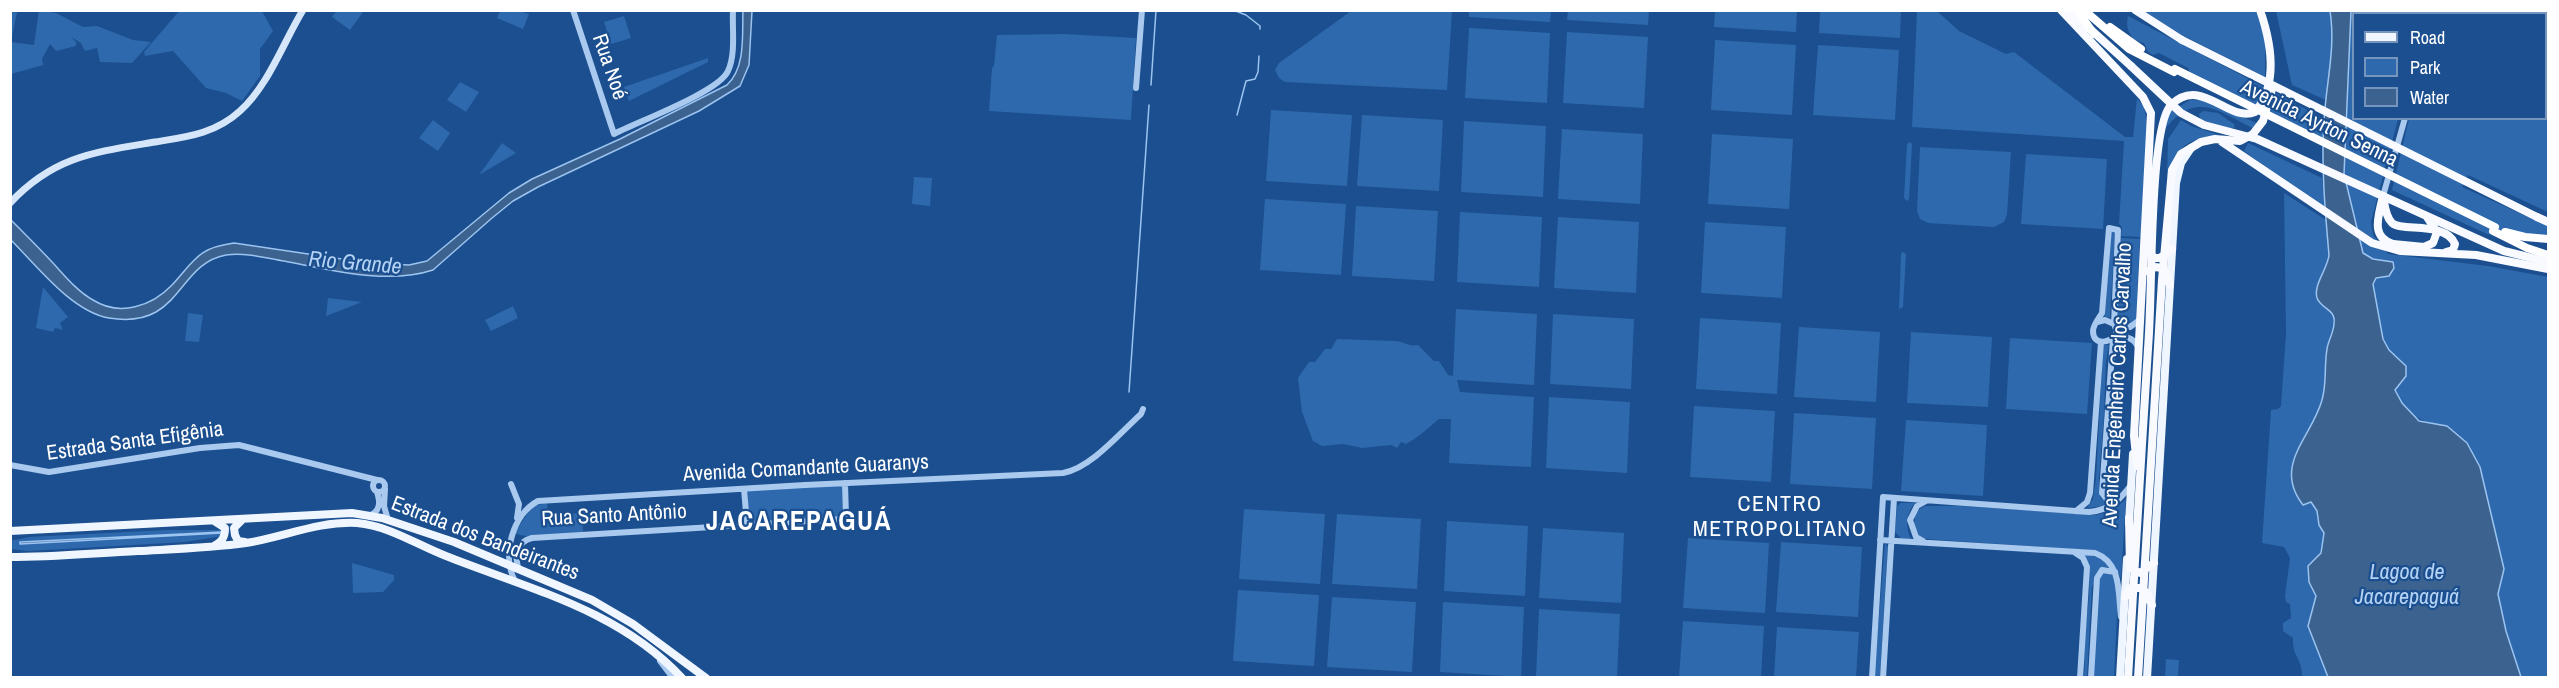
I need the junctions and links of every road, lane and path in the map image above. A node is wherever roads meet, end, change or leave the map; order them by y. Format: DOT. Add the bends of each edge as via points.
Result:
graph roads {
  1 [pos="303,10"];
  2 [pos="573,10"];
  3 [pos="733,10"];
  4 [pos="1142,10"];
  5 [pos="2061,10"];
  6 [pos="2069,10"];
  7 [pos="2077,10"];
  8 [pos="2084,10"];
  9 [pos="2092,10"];
  10 [pos="2135,10"];
  11 [pos="2260,10"];
  12 [pos="2265,10"];
  13 [pos="2094,34"];
  14 [pos="2174,71"];
  15 [pos="1136,88"];
  16 [pos="2171,105"];
  17 [pos="2404,120"];
  18 [pos="2218,140"];
  19 [pos="2192,147"];
  20 [pos="2150,159"];
  21 [pos="2383,196"];
  22 [pos="10,203"];
  23 [pos="2426,216"];
  24 [pos="2145,222"];
  25 [pos="2548,222"];
  26 [pos="2494,229"];
  27 [pos="2548,239"];
  28 [pos="2172,249"];
  29 [pos="2439,254"];
  30 [pos="2151,255"];
  31 [pos="2166,255"];
  32 [pos="2548,255"];
  33 [pos="2548,262"];
  34 [pos="2151,268"];
  35 [pos="2548,269"];
  36 [pos="2164,270"];
  37 [pos="2143,280"];
  38 [pos="2170,285"];
  39 [pos="2141,319"];
  40 [pos="2097,322"];
  41 [pos="2114,324"];
  42 [pos="2149,333"];
  43 [pos="2113,339"];
  44 [pos="2100,342"];
  45 [pos="2139,351"];
  46 [pos="2138,377"];
  47 [pos="1143,409"];
  48 [pos="2134,435"];
  49 [pos="10,465"];
  50 [pos="845,483"];
  51 [pos="511,484"];
  52 [pos="2132,484"];
  53 [pos="376,486"];
  54 [pos="385,489"];
  55 [pos="744,489"];
  56 [pos="2139,491"];
  57 [pos="1894,498"];
  58 [pos="1933,501"];
  59 [pos="2118,501"];
  60 [pos="2076,511"];
  61 [pos="371,515"];
  62 [pos="2129,518"];
  63 [pos="244,519"];
  64 [pos="388,520"];
  65 [pos="213,521"];
  66 [pos="747,524"];
  67 [pos="515,530"];
  68 [pos="10,531"];
  69 [pos="532,538"];
  70 [pos="1880,540"];
  71 [pos="1892,540"];
  72 [pos="247,543"];
  73 [pos="1928,543"];
  74 [pos="511,545"];
  75 [pos="519,546"];
  76 [pos="212,547"];
  77 [pos="2072,552"];
  78 [pos="508,555"];
  79 [pos="10,557"];
  80 [pos="498,560"];
  81 [pos="2154,563"];
  82 [pos="510,566"];
  83 [pos="519,570"];
  84 [pos="2115,572"];
  85 [pos="2145,572"];
  86 [pos="2135,573"];
  87 [pos="515,581"];
  88 [pos="2134,587"];
  89 [pos="2144,589"];
  90 [pos="2125,597"];
  91 [pos="2152,605"];
  92 [pos="2122,632"];
  93 [pos="654,650"];
  94 [pos="2127,676"];
  95 [pos="673,678"];
  96 [pos="682,678"];
  97 [pos="706,678"];
  98 [pos="1872,678"];
  99 [pos="1883,678"];
  100 [pos="2080,678"];
  101 [pos="2091,678"];
  102 [pos="2120,678"];
  103 [pos="2138,678"];
  104 [pos="2147,678"];
  1 -- 22 [label="main road" via="248,103 224,123 195,135 76,158 46,171"];
  2 -- 3 [label="street, Rua Noé" via="614,134 721,80 732,58"];
  4 -- 15 [label="street"];
  5 -- 20 [label="highway, Avenida Engenheiro Carlos Carvalho" via="2144,96 2152,120"];
  6 -- 13 [label="highway"];
  7 -- 13 [label="highway"];
  8 -- 14 [label="highway, Avenida Ayrton Senna" via="2129,49"];
  9 -- 14 [label="highway, Avenida Ayrton Senna" via="2129,42"];
  10 -- 25 [label="highway, Avenida Ayrton Senna, bridge" via="2182,40"];
  11 -- 16 [label="highway" via="2270,49 2270,75 2263,101 2255,112 2242,114 2198,96 2185,97"];
  12 -- 18 [label="highway" via="2274,57 2267,110 2257,130 2247,139"];
  13 -- 23 [label="highway, bridge" via="2197,122 2257,139"];
  14 -- 26 [label="highway, Avenida Ayrton Senna, bridge"];
  16 -- 20 [label="highway" via="2158,121"];
  16 -- 30 [label="highway, Avenida Engenheiro Carlos Carvalho" via="2162,123"];
  17 -- 21 [label="street"];
  18 -- 19 [label="highway"];
  18 -- 29 [label="highway" via="2372,243 2390,249"];
  19 -- 28 [label="main road" via="2177,176"];
  19 -- 31 [label="highway, Avenida Engenheiro Carlos Carvalho" via="2178,157 2172,170"];
  20 -- 24 [label="highway, Avenida Engenheiro Carlos Carvalho"];
  21 -- 23 [label="highway, bridge" via="2378,232 2393,244 2424,247 2433,243 2437,232"];
  21 -- 29 [label="highway" via="2386,213 2395,225 2421,226 2452,239 2453,250"];
  23 -- 33 [label="highway, bridge" via="2504,251"];
  24 -- 30 [label="highway"];
  24 -- 37 [label="highway, Avenida Engenheiro Carlos Carvalho"];
  26 -- 27 [label="highway, Avenida Ayrton Senna"];
  26 -- 32 [label="highway, Avenida Ayrton Senna"];
  28 -- 31 [label="highway"];
  28 -- 38 [label="main road"];
  29 -- 35 [label="highway" via="2476,255"];
  30 -- 31 [label="highway"];
  30 -- 34 [label="highway, Avenida Engenheiro Carlos Carvalho"];
  31 -- 36 [label="highway, Avenida Engenheiro Carlos Carvalho"];
  34 -- 36 [label="highway"];
  34 -- 37 [label="highway"];
  34 -- 42 [label="highway, Avenida Engenheiro Carlos Carvalho"];
  36 -- 38 [label="highway"];
  36 -- 85 [label="highway, Avenida Engenheiro Carlos Carvalho"];
  37 -- 39 [label="highway, Avenida Engenheiro Carlos Carvalho"];
  38 -- 81 [label="main road"];
  39 -- 41 [label="street" via="2130,327"];
  39 -- 45 [label="highway, Avenida Engenheiro Carlos Carvalho"];
  40 -- 41 [label="street"];
  40 -- 41 [label="street" via="2102,308 2108,230 2113,228 2118,236"];
  40 -- 44 [label="street" via="2094,333"];
  41 -- 43 [label="street" via="2117,332"];
  42 -- 46 [label="highway"];
  42 -- 56 [label="highway, Avenida Engenheiro Carlos Carvalho"];
  43 -- 44 [label="street"];
  43 -- 45 [label="street" via="2132,339"];
  43 -- 59 [label="street" via="2102,493 2108,501"];
  44 -- 60 [label="street" via="2090,493 2087,502"];
  45 -- 46 [label="highway, Avenida Engenheiro Carlos Carvalho"];
  46 -- 48 [label="highway, Avenida Engenheiro Carlos Carvalho"];
  47 -- 50 [label="street, Avenida Comandante Guaranys" via="1113,441 1071,472"];
  48 -- 52 [label="main road, Avenida Engenheiro Carlos Carvalho"];
  48 -- 56 [label="highway"];
  49 -- 53 [label="street, Estrada Santa Efigênia" via="49,472 239,445 368,479"];
  50 -- 55 [label="street, Avenida Comandante Guaranys"];
  50 -- 66 [label="street, Rua Santo Antônio" via="844,519"];
  51 -- 67 [label="street" via="519,504"];
  52 -- 59 [label="street"];
  52 -- 62 [label="main road, Avenida Engenheiro Carlos Carvalho"];
  53 -- 54 [label="street" via="381,492"];
  53 -- 54 [label="street" via="384,481"];
  53 -- 61 [label="street" via="379,505"];
  54 -- 64 [label="street"];
  55 -- 66 [label="street"];
  55 -- 67 [label="street, Avenida Comandante Guaranys" via="546,499 525,510"];
  56 -- 86 [label="highway, Avenida Engenheiro Carlos Carvalho"];
  57 -- 58 [label="street"];
  57 -- 70 [label="street" via="1883,497"];
  57 -- 71 [label="street"];
  58 -- 60 [label="street"];
  58 -- 73 [label="street" via="1917,506 1910,520 1916,537"];
  59 -- 60 [label="street" via="2102,510"];
  61 -- 63 [label="main road, Estrada dos Bandeirantes"];
  61 -- 64 [label="main road, Estrada dos Bandeirantes"];
  62 -- 86 [label="highway" via="2129,565"];
  62 -- 90 [label="main road, Avenida Engenheiro Carlos Carvalho"];
  63 -- 65 [label="main road, Estrada dos Bandeirantes"];
  63 -- 72 [label="main road" via="236,525 235,535 238,541"];
  64 -- 80 [label="main road, Estrada dos Bandeirantes"];
  65 -- 68 [label="main road, Estrada dos Bandeirantes"];
  65 -- 76 [label="main road" via="225,528 225,534"];
  66 -- 69 [label="street, Rua Santo Antônio"];
  67 -- 69 [label="street" via="522,537"];
  67 -- 74 [label="street, Avenida Comandante Guaranys"];
  69 -- 75 [label="street, Rua Santo Antônio"];
  70 -- 71 [label="street"];
  70 -- 98 [label="street"];
  71 -- 73 [label="street"];
  71 -- 99 [label="street"];
  72 -- 76 [label="main road, Estrada dos Bandeirantes"];
  72 -- 87 [label="main road, Estrada dos Bandeirantes" via="311,526 367,524"];
  73 -- 77 [label="street"];
  74 -- 75 [label="street" via="516,542"];
  74 -- 78 [label="street, Avenida Comandante Guaranys"];
  75 -- 83 [label="street, Rua Santo Antônio"];
  76 -- 79 [label="main road, Estrada dos Bandeirantes"];
  77 -- 84 [label="street" via="2101,556"];
  77 -- 100 [label="street" via="2083,558 2087,567"];
  78 -- 80 [label="main road"];
  78 -- 82 [label="street, Avenida Comandante Guaranys"];
  80 -- 82 [label="main road, Estrada dos Bandeirantes"];
  81 -- 85 [label="highway"];
  81 -- 91 [label="main road"];
  82 -- 83 [label="main road, Estrada dos Bandeirantes"];
  82 -- 87 [label="street, Avenida Comandante Guaranys"];
  83 -- 97 [label="main road, Estrada dos Bandeirantes" via="608,608"];
  84 -- 92 [label="street"];
  84 -- 101 [label="street" via="2102,570 2097,578"];
  85 -- 86 [label="highway"];
  85 -- 89 [label="highway, Avenida Engenheiro Carlos Carvalho"];
  86 -- 88 [label="highway, Avenida Engenheiro Carlos Carvalho"];
  87 -- 93 [label="main road, Estrada dos Bandeirantes" via="600,616"];
  88 -- 89 [label="highway"];
  88 -- 90 [label="highway"];
  88 -- 94 [label="highway, Avenida Engenheiro Carlos Carvalho"];
  89 -- 91 [label="highway"];
  89 -- 103 [label="highway, Avenida Engenheiro Carlos Carvalho"];
  90 -- 92 [label="main road, Avenida Engenheiro Carlos Carvalho"];
  91 -- 104 [label="main road"];
  92 -- 102 [label="main road, Avenida Engenheiro Carlos Carvalho"];
  93 -- 95 [label="street, Estrada dos Bandeirantes"];
  93 -- 96 [label="main road, Estrada dos Bandeirantes"];
}
